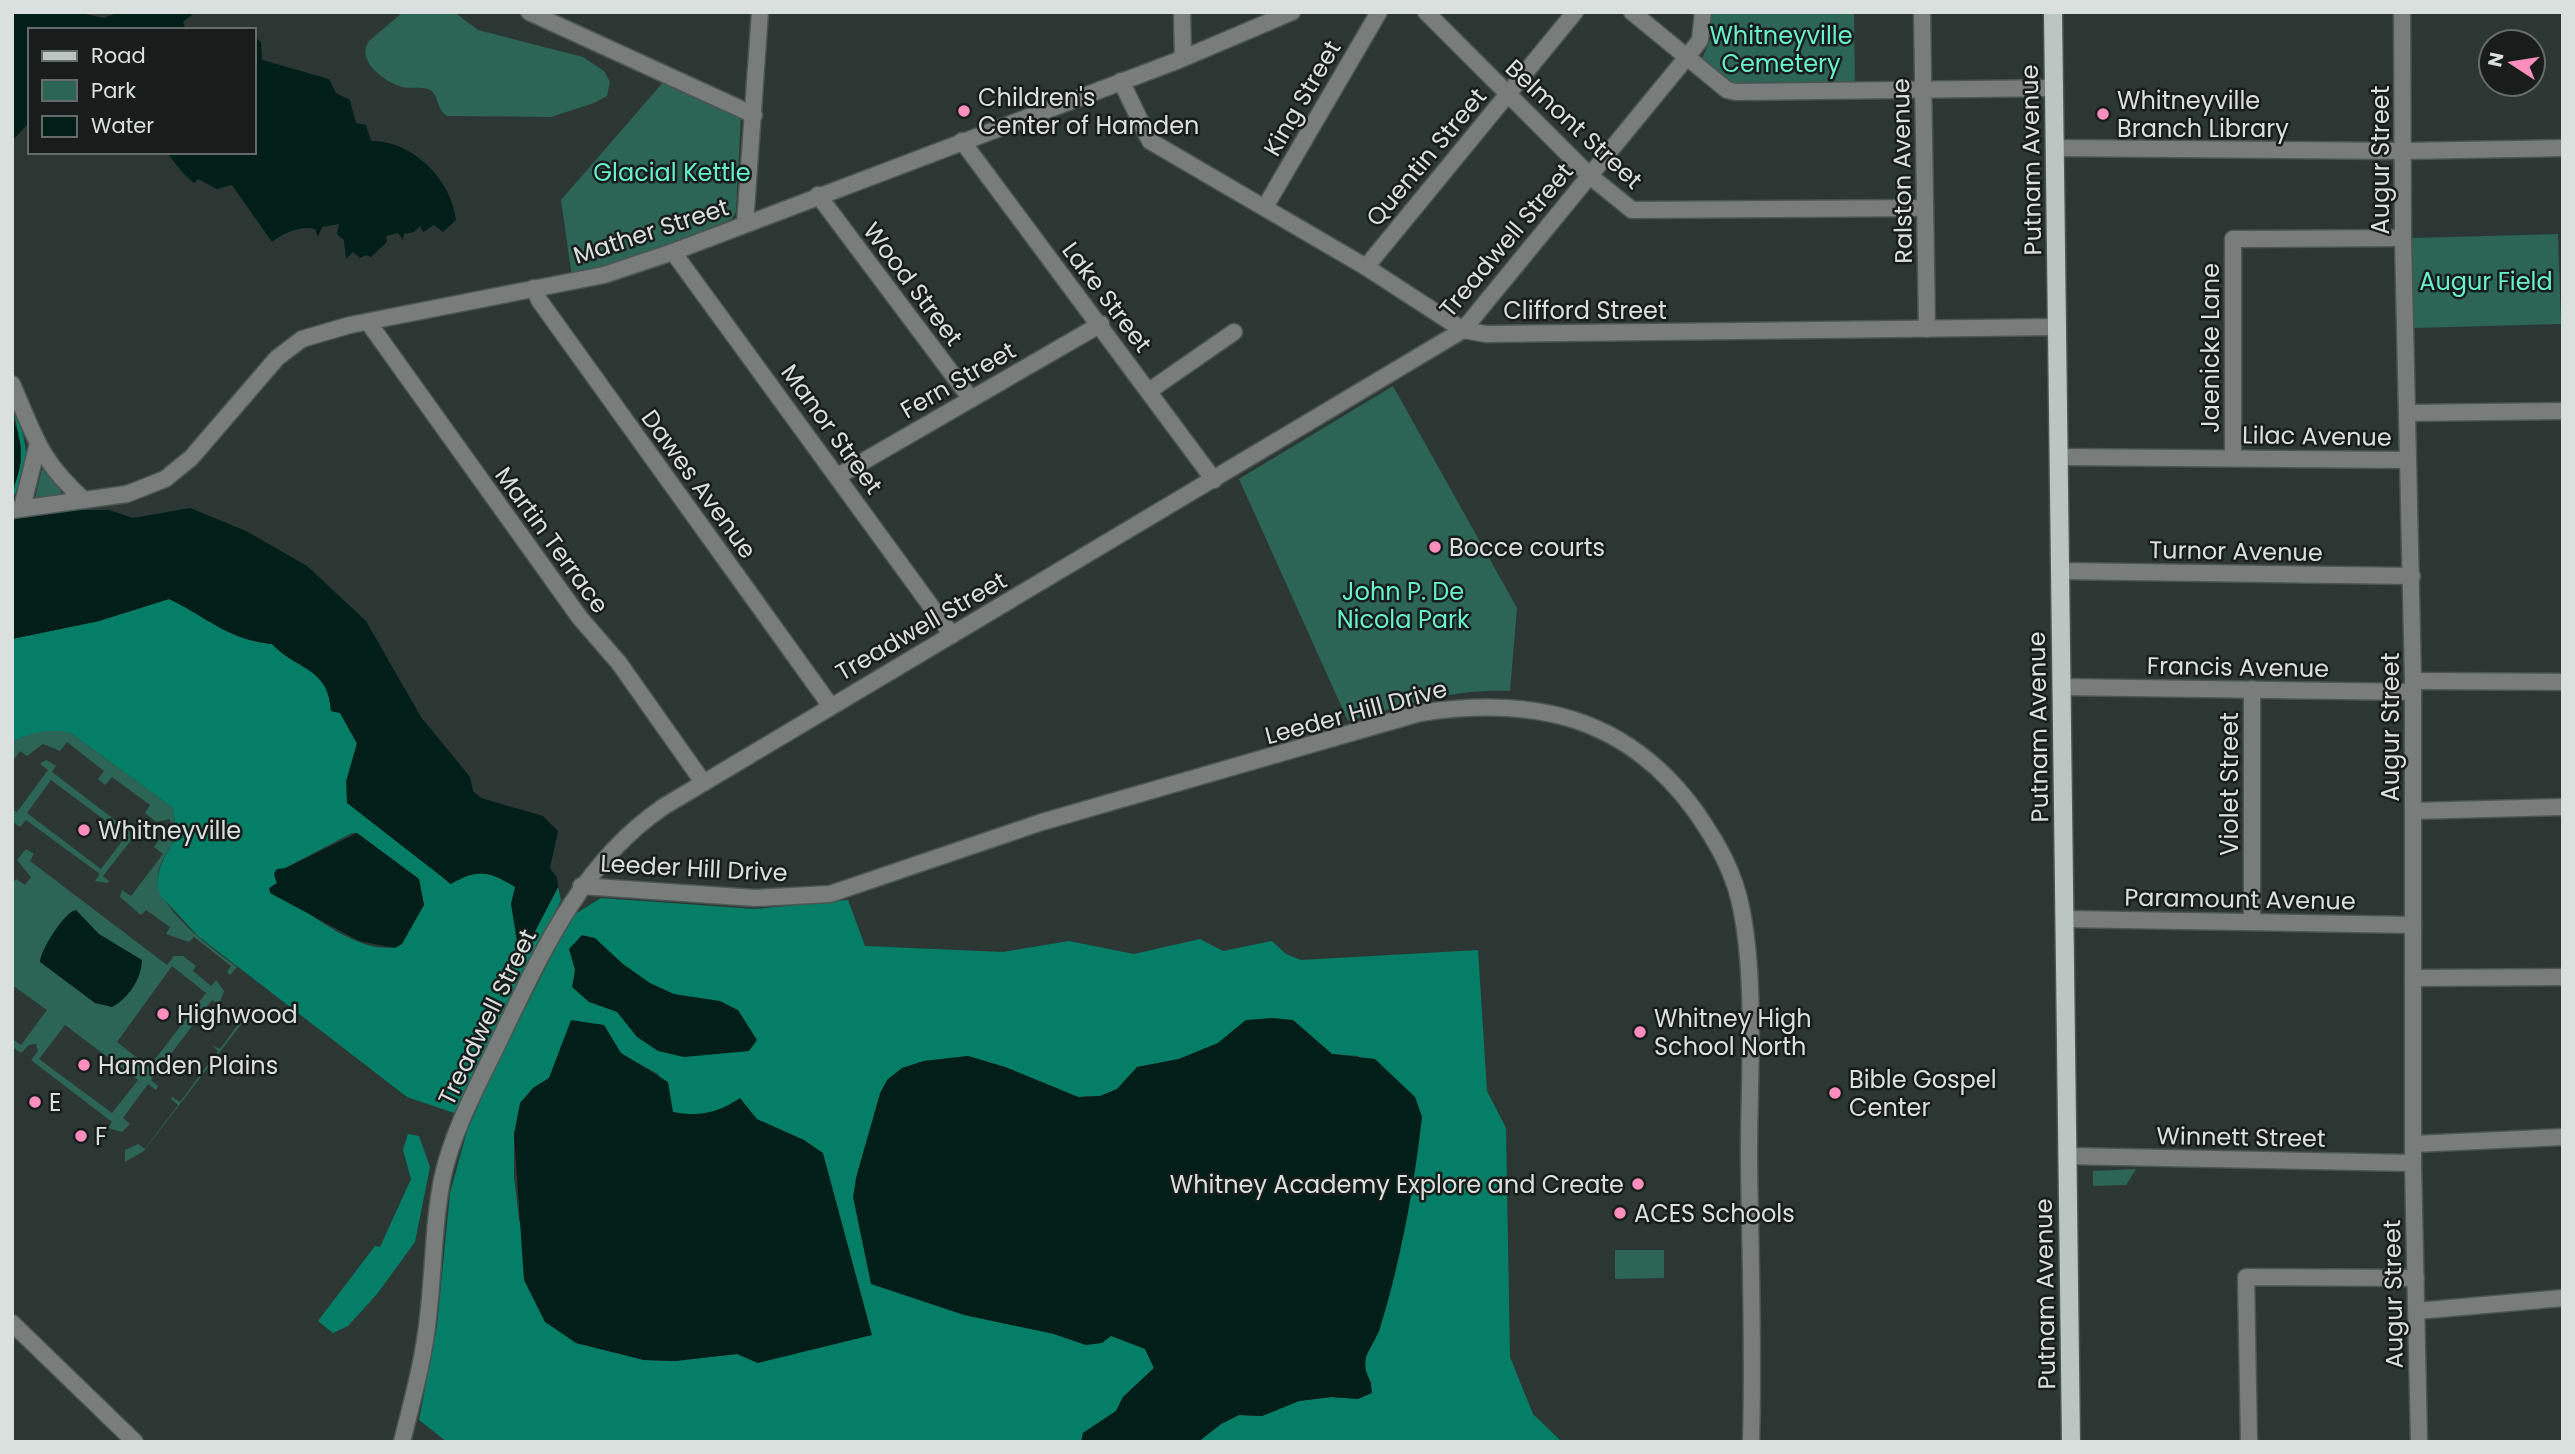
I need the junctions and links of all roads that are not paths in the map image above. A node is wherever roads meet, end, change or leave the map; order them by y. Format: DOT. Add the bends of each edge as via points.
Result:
graph roads {
  1 [pos="529,12"];
  2 [pos="760,12"];
  3 [pos="1182,12"];
  4 [pos="1292,12"];
  5 [pos="1379,12"];
  6 [pos="1426,12"];
  7 [pos="1575,12"];
  8 [pos="1632,12"];
  9 [pos="1703,12"];
  10 [pos="1922,12"];
  11 [pos="2053,12"];
  12 [pos="2402,12"];
  13 [pos="1687,57"];
  14 [pos="1183,58"];
  15 [pos="1121,81"];
  16 [pos="2055,88"];
  17 [pos="1923,90"];
  18 [pos="1508,95"];
  19 [pos="754,115"];
  20 [pos="962,141"];
  21 [pos="2055,148"];
  22 [pos="2563,148"];
  23 [pos="2403,151"];
  24 [pos="1590,176"];
  25 [pos="818,195"];
  26 [pos="1265,207"];
  27 [pos="1925,208"];
  28 [pos="745,224"];
  29 [pos="2403,238"];
  30 [pos="673,252"];
  31 [pos="1366,267"];
  32 [pos="534,288"];
  33 [pos="369,322"];
  34 [pos="1101,324"];
  35 [pos="2057,327"];
  36 [pos="1927,329"];
  37 [pos="1463,330"];
  38 [pos="1234,332"];
  39 [pos="12,384"];
  40 [pos="1149,391"];
  41 [pos="971,399"];
  42 [pos="2563,411"];
  43 [pos="2408,413"];
  44 [pos="37,447"];
  45 [pos="2059,457"];
  46 [pos="2233,458"];
  47 [pos="2407,460"];
  48 [pos="838,476"];
  49 [pos="1214,480"];
  50 [pos="84,500"];
  51 [pos="17,509"];
  52 [pos="2061,571"];
  53 [pos="2412,576"];
  54 [pos="952,635"];
  55 [pos="2563,682"];
  56 [pos="2062,687"];
  57 [pos="2413,687"];
  58 [pos="2252,689"];
  59 [pos="830,705"];
  60 [pos="703,782"];
  61 [pos="2563,807"];
  62 [pos="2414,811"];
  63 [pos="581,886"];
  64 [pos="2066,919"];
  65 [pos="2252,921"];
  66 [pos="2413,925"];
  67 [pos="2563,977"];
  68 [pos="2413,978"];
  69 [pos="2563,1136"];
  70 [pos="2414,1144"];
  71 [pos="2068,1156"];
  72 [pos="2413,1163"];
  73 [pos="2416,1278"];
  74 [pos="2563,1298"];
  75 [pos="2417,1311"];
  76 [pos="12,1324"];
  77 [pos="128,1439"];
  78 [pos="402,1440"];
  79 [pos="1751,1442"];
  80 [pos="2071,1442"];
  81 [pos="2249,1442"];
  82 [pos="2419,1442"];
  1 -- 19 [label="street"];
  2 -- 19 [label="street"];
  3 -- 14 [label="street"];
  4 -- 14 [label="street, Mather Street"];
  5 -- 26 [label="street, King Street"];
  6 -- 18 [label="street, Belmont Street"];
  7 -- 18 [label="street, Quentin Street"];
  8 -- 13 [label="street"];
  9 -- 13 [label="street, Treadwell Street" via="1700,40"];
  10 -- 17 [label="street, Ralston Avenue"];
  11 -- 16 [label="main road, Putnam Avenue"];
  12 -- 23 [label="street, Augur Street"];
  13 -- 17 [label="street" via="1727,90 1736,92"];
  13 -- 24 [label="street, Treadwell Street"];
  14 -- 15 [label="street, Mather Street"];
  15 -- 20 [label="street, Mather Street"];
  15 -- 26 [label="street, Clifford Street" via="1150,141"];
  16 -- 17 [label="street"];
  16 -- 21 [label="main road, Putnam Avenue"];
  17 -- 27 [label="street, Ralston Avenue"];
  18 -- 24 [label="street, Belmont Street"];
  18 -- 31 [label="street, Quentin Street"];
  19 -- 28 [label="street"];
  20 -- 25 [label="street, Mather Street"];
  20 -- 34 [label="street, Lake Street"];
  21 -- 23 [label="street"];
  21 -- 35 [label="main road, Putnam Avenue"];
  22 -- 23 [label="street"];
  23 -- 29 [label="street, Augur Street"];
  24 -- 27 [label="street, Belmont Street" via="1622,205 1641,212"];
  24 -- 37 [label="street, Treadwell Street"];
  25 -- 28 [label="street, Mather Street"];
  25 -- 41 [label="street, Wood Street"];
  26 -- 31 [label="street, Clifford Street"];
  27 -- 36 [label="street, Ralston Avenue"];
  28 -- 30 [label="street, Mather Street"];
  29 -- 43 [label="street, Augur Street"];
  29 -- 46 [label="street, Jaenicke Lane" via="2233,239"];
  30 -- 32 [label="street, Mather Street" via="604,275"];
  30 -- 48 [label="street, Manor Street"];
  31 -- 37 [label="street, Clifford Street"];
  32 -- 33 [label="street, Mather Street"];
  32 -- 59 [label="street, Dawes Avenue"];
  33 -- 50 [label="street, Mather Street" via="315,334 288,348 191,458 165,479 136,491"];
  33 -- 60 [label="street, Martin Terrace"];
  34 -- 40 [label="street, Lake Street"];
  34 -- 41 [label="street, Fern Street"];
  35 -- 36 [label="street, Clifford Street"];
  35 -- 45 [label="main road, Putnam Avenue"];
  36 -- 37 [label="street, Clifford Street" via="1500,334"];
  37 -- 49 [label="street, Treadwell Street"];
  38 -- 40 [label="street"];
  39 -- 44 [label="street"];
  40 -- 49 [label="street, Lake Street"];
  41 -- 48 [label="street, Fern Street"];
  42 -- 43 [label="street"];
  43 -- 47 [label="street, Augur Street"];
  44 -- 50 [label="street"];
  44 -- 51 [label="street"];
  45 -- 46 [label="street, Lilac Avenue"];
  45 -- 52 [label="main road, Putnam Avenue"];
  46 -- 47 [label="street, Lilac Avenue"];
  47 -- 53 [label="street, Augur Street"];
  48 -- 54 [label="street, Manor Street"];
  49 -- 54 [label="street, Treadwell Street"];
  50 -- 51 [label="street, Mather Street"];
  52 -- 53 [label="street, Turnor Avenue"];
  52 -- 56 [label="main road, Putnam Avenue"];
  53 -- 57 [label="street, Augur Street"];
  54 -- 59 [label="street, Treadwell Street"];
  55 -- 57 [label="street, Francis Avenue"];
  56 -- 58 [label="street, Francis Avenue"];
  56 -- 64 [label="main road, Putnam Avenue"];
  57 -- 58 [label="street, Francis Avenue"];
  57 -- 62 [label="street, Augur Street"];
  58 -- 65 [label="street, Violet Street"];
  59 -- 60 [label="street, Treadwell Street"];
  60 -- 63 [label="street, Treadwell Street" via="629,832"];
  61 -- 62 [label="street"];
  62 -- 66 [label="street, Augur Street"];
  63 -- 78 [label="street, Treadwell Street" via="532,972 458,1128 443,1174 427,1325"];
  63 -- 79 [label="street, Leeder Hill Drive" via="755,898 830,894 1055,818 1420,713 1491,705 1530,708 1568,717 1615,737 1656,765 1679,789 1720,846 1742,912 1748,1020"];
  64 -- 65 [label="street, Paramount Avenue"];
  64 -- 71 [label="main road, Putnam Avenue"];
  65 -- 66 [label="street, Paramount Avenue"];
  66 -- 68 [label="street, Augur Street"];
  67 -- 68 [label="street"];
  68 -- 70 [label="street, Augur Street"];
  69 -- 70 [label="street"];
  70 -- 72 [label="street, Augur Street"];
  71 -- 72 [label="street, Winnett Street"];
  71 -- 80 [label="main road, Putnam Avenue"];
  72 -- 73 [label="street, Augur Street"];
  73 -- 75 [label="street, Augur Street"];
  73 -- 81 [label="street" via="2246,1277"];
  74 -- 75 [label="street"];
  75 -- 82 [label="street, Augur Street"];
  76 -- 77 [label="street"];
}
